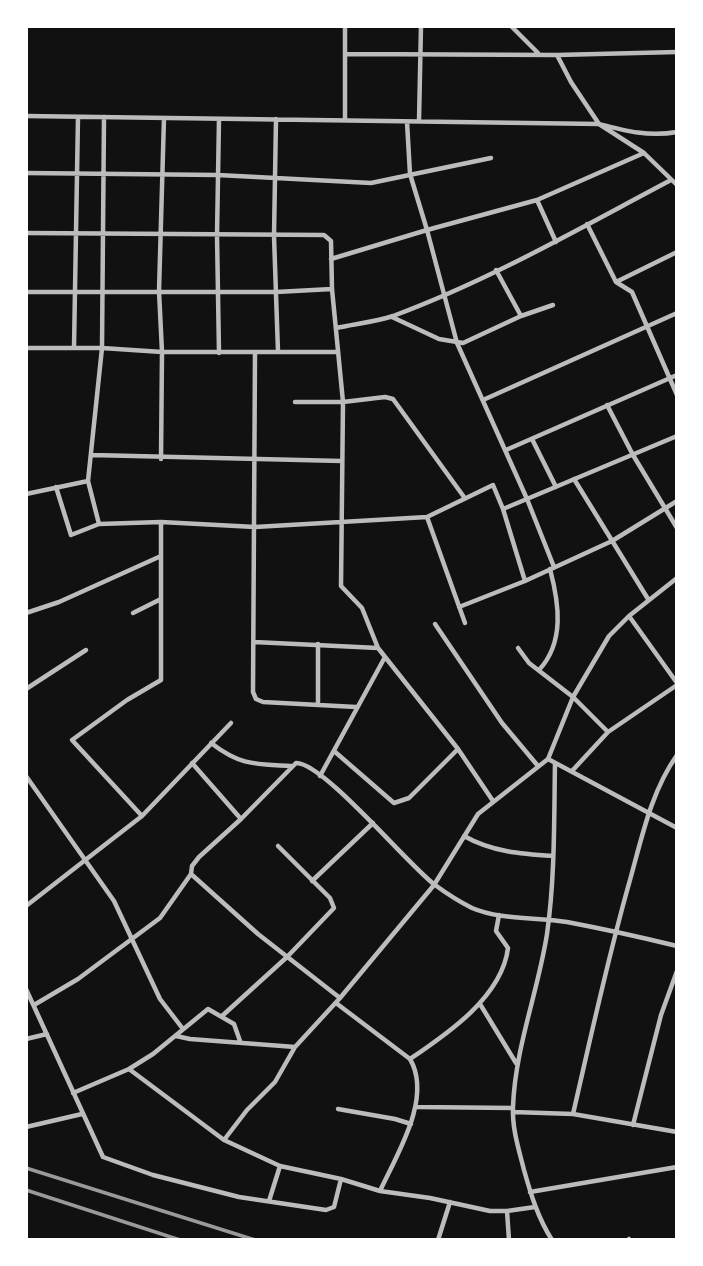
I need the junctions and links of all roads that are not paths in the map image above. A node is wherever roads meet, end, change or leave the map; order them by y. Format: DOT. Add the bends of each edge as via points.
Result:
graph roads {
  1 [pos="345,26"];
  2 [pos="421,26"];
  3 [pos="511,26"];
  4 [pos="677,52"];
  5 [pos="539,53"];
  6 [pos="345,54"];
  7 [pos="420,54"];
  8 [pos="557,55"];
  9 [pos="26,116"];
  10 [pos="78,117"];
  11 [pos="104,117"];
  12 [pos="164,118"];
  13 [pos="219,119"];
  14 [pos="276,120"];
  15 [pos="345,120"];
  16 [pos="419,121"];
  17 [pos="407,122"];
  18 [pos="599,124"];
  19 [pos="677,132"];
  20 [pos="643,153"];
  21 [pos="491,158"];
  22 [pos="26,173"];
  23 [pos="77,174"];
  24 [pos="104,174"];
  25 [pos="162,174"];
  26 [pos="410,174"];
  27 [pos="218,175"];
  28 [pos="276,178"];
  29 [pos="671,180"];
  30 [pos="677,185"];
  31 [pos="537,200"];
  32 [pos="587,224"];
  33 [pos="427,230"];
  34 [pos="26,233"];
  35 [pos="77,234"];
  36 [pos="103,234"];
  37 [pos="160,234"];
  38 [pos="217,235"];
  39 [pos="274,236"];
  40 [pos="556,242"];
  41 [pos="677,252"];
  42 [pos="331,259"];
  43 [pos="496,270"];
  44 [pos="615,282"];
  45 [pos="332,289"];
  46 [pos="159,291"];
  47 [pos="218,291"];
  48 [pos="26,292"];
  49 [pos="76,292"];
  50 [pos="103,292"];
  51 [pos="276,292"];
  52 [pos="443,294"];
  53 [pos="553,305"];
  54 [pos="677,313"];
  55 [pos="522,316"];
  56 [pos="391,317"];
  57 [pos="646,326"];
  58 [pos="336,328"];
  59 [pos="457,343"];
  60 [pos="26,348"];
  61 [pos="74,348"];
  62 [pos="102,348"];
  63 [pos="162,352"];
  64 [pos="278,352"];
  65 [pos="338,352"];
  66 [pos="219,353"];
  67 [pos="255,353"];
  68 [pos="677,375"];
  69 [pos="669,378"];
  70 [pos="677,395"];
  71 [pos="483,400"];
  72 [pos="295,402"];
  73 [pos="343,402"];
  74 [pos="607,405"];
  75 [pos="677,436"];
  76 [pos="532,439"];
  77 [pos="506,450"];
  78 [pos="633,455"];
  79 [pos="92,456"];
  80 [pos="161,459"];
  81 [pos="254,459"];
  82 [pos="342,461"];
  83 [pos="574,479"];
  84 [pos="88,481"];
  85 [pos="56,487"];
  86 [pos="556,487"];
  87 [pos="26,494"];
  88 [pos="464,498"];
  89 [pos="527,499"];
  90 [pos="677,501"];
  91 [pos="665,507"];
  92 [pos="503,509"];
  93 [pos="427,517"];
  94 [pos="161,522"];
  95 [pos="341,522"];
  96 [pos="99,524"];
  97 [pos="254,527"];
  98 [pos="677,528"];
  99 [pos="612,541"];
  100 [pos="161,556"];
  101 [pos="552,568"];
  102 [pos="677,578"];
  103 [pos="525,581"];
  104 [pos="161,599"];
  105 [pos="648,599"];
  106 [pos="459,607"];
  107 [pos="26,613"];
  108 [pos="133,614"];
  109 [pos="629,615"];
  110 [pos="465,623"];
  111 [pos="435,624"];
  112 [pos="254,642"];
  113 [pos="318,644"];
  114 [pos="377,648"];
  115 [pos="518,648"];
  116 [pos="86,650"];
  117 [pos="385,656"];
  118 [pos="539,670"];
  119 [pos="677,684"];
  120 [pos="26,689"];
  121 [pos="573,697"];
  122 [pos="317,704"];
  123 [pos="356,707"];
  124 [pos="230,723"];
  125 [pos="608,732"];
  126 [pos="211,743"];
  127 [pos="457,749"];
  128 [pos="334,751"];
  129 [pos="677,755"];
  130 [pos="548,759"];
  131 [pos="192,763"];
  132 [pos="555,763"];
  133 [pos="291,766"];
  134 [pos="538,766"];
  135 [pos="572,771"];
  136 [pos="26,776"];
  137 [pos="320,776"];
  138 [pos="493,801"];
  139 [pos="648,813"];
  140 [pos="142,816"];
  141 [pos="241,819"];
  142 [pos="373,823"];
  143 [pos="677,828"];
  144 [pos="464,836"];
  145 [pos="278,846"];
  146 [pos="553,856"];
  147 [pos="86,859"];
  148 [pos="191,874"];
  149 [pos="312,881"];
  150 [pos="434,885"];
  151 [pos="26,905"];
  152 [pos="499,914"];
  153 [pos="548,919"];
  154 [pos="616,930"];
  155 [pos="134,940"];
  156 [pos="677,946"];
  157 [pos="287,957"];
  158 [pos="677,971"];
  159 [pos="26,989"];
  160 [pos="338,1001"];
  161 [pos="480,1004"];
  162 [pos="34,1005"];
  163 [pos="222,1016"];
  164 [pos="183,1029"];
  165 [pos="47,1034"];
  166 [pos="175,1036"];
  167 [pos="26,1039"];
  168 [pos="240,1041"];
  169 [pos="295,1047"];
  170 [pos="410,1059"];
  171 [pos="517,1064"];
  172 [pos="129,1069"];
  173 [pos="73,1093"];
  174 [pos="417,1107"];
  175 [pos="338,1109"];
  176 [pos="513,1110"];
  177 [pos="82,1114"];
  178 [pos="573,1114"];
  179 [pos="411,1124"];
  180 [pos="633,1125"];
  181 [pos="26,1127"];
  182 [pos="677,1132"];
  183 [pos="225,1140"];
  184 [pos="279,1166"];
  185 [pos="677,1167"];
  186 [pos="341,1179"];
  187 [pos="380,1191"];
  188 [pos="530,1192"];
  189 [pos="269,1201"];
  190 [pos="450,1202"];
  191 [pos="535,1207"];
  192 [pos="507,1211"];
  193 [pos="438,1240"];
  194 [pos="509,1240"];
  195 [pos="552,1240"];
  1 -- 6 [label="street"];
  2 -- 7 [label="street"];
  3 -- 5 [label="street"];
  4 -- 8 [label="street"];
  5 -- 7 [label="street"];
  5 -- 8 [label="street"];
  6 -- 7 [label="street"];
  6 -- 15 [label="street"];
  7 -- 16 [label="street"];
  8 -- 18 [label="street"];
  9 -- 10 [label="street"];
  10 -- 11 [label="street"];
  10 -- 23 [label="street"];
  11 -- 12 [label="street"];
  11 -- 24 [label="street"];
  12 -- 13 [label="street"];
  12 -- 25 [label="street"];
  13 -- 14 [label="street"];
  13 -- 27 [label="street"];
  14 -- 15 [label="street"];
  14 -- 28 [label="street"];
  15 -- 17 [label="street"];
  16 -- 17 [label="street"];
  16 -- 18 [label="street"];
  17 -- 26 [label="street"];
  18 -- 19 [label="street" via="634,133"];
  18 -- 20 [label="street"];
  20 -- 29 [label="street"];
  20 -- 31 [label="street"];
  21 -- 26 [label="street"];
  22 -- 23 [label="street"];
  23 -- 24 [label="street"];
  23 -- 35 [label="street"];
  24 -- 25 [label="street"];
  24 -- 36 [label="street"];
  25 -- 27 [label="street"];
  25 -- 37 [label="street"];
  26 -- 28 [label="street" via="371,183"];
  26 -- 33 [label="street"];
  27 -- 28 [label="street"];
  27 -- 38 [label="street"];
  28 -- 39 [label="street"];
  29 -- 30 [label="street"];
  29 -- 32 [label="street"];
  31 -- 33 [label="street"];
  31 -- 40 [label="street"];
  32 -- 40 [label="street"];
  32 -- 44 [label="street"];
  33 -- 42 [label="street"];
  33 -- 52 [label="street"];
  34 -- 35 [label="street"];
  35 -- 36 [label="street"];
  35 -- 49 [label="street"];
  36 -- 37 [label="street"];
  36 -- 50 [label="street"];
  37 -- 38 [label="street"];
  37 -- 46 [label="street"];
  38 -- 39 [label="street"];
  38 -- 47 [label="street"];
  39 -- 42 [label="street" via="324,235 331,241"];
  39 -- 51 [label="street"];
  40 -- 43 [label="street"];
  41 -- 44 [label="street"];
  42 -- 45 [label="street"];
  43 -- 52 [label="street"];
  43 -- 55 [label="street"];
  44 -- 57 [label="street" via="632,292"];
  45 -- 51 [label="street"];
  45 -- 58 [label="street"];
  46 -- 47 [label="street"];
  46 -- 50 [label="street"];
  46 -- 63 [label="street"];
  47 -- 51 [label="street"];
  47 -- 66 [label="street"];
  48 -- 49 [label="street"];
  49 -- 50 [label="street"];
  49 -- 61 [label="street"];
  50 -- 62 [label="street"];
  51 -- 64 [label="street"];
  52 -- 56 [label="street"];
  52 -- 59 [label="street"];
  53 -- 55 [label="street"];
  54 -- 57 [label="street"];
  55 -- 59 [label="street" via="471,341"];
  56 -- 58 [label="street"];
  56 -- 59 [label="street"];
  57 -- 69 [label="street"];
  57 -- 71 [label="street"];
  58 -- 65 [label="street"];
  59 -- 71 [label="street"];
  60 -- 61 [label="street"];
  61 -- 62 [label="street"];
  62 -- 63 [label="street"];
  62 -- 79 [label="street"];
  63 -- 66 [label="street"];
  63 -- 80 [label="street"];
  64 -- 65 [label="street"];
  64 -- 67 [label="street"];
  65 -- 73 [label="street"];
  66 -- 67 [label="street"];
  67 -- 81 [label="street"];
  68 -- 69 [label="street"];
  69 -- 70 [label="street"];
  69 -- 74 [label="street"];
  71 -- 77 [label="street"];
  72 -- 73 [label="street"];
  73 -- 82 [label="street"];
  73 -- 88 [label="street" via="393,399"];
  74 -- 76 [label="street"];
  74 -- 78 [label="street"];
  75 -- 78 [label="street"];
  76 -- 77 [label="street"];
  76 -- 86 [label="street"];
  77 -- 89 [label="street"];
  78 -- 83 [label="street"];
  78 -- 91 [label="street"];
  79 -- 80 [label="street"];
  79 -- 84 [label="street"];
  80 -- 81 [label="street"];
  81 -- 82 [label="street"];
  81 -- 97 [label="street"];
  82 -- 95 [label="street"];
  83 -- 86 [label="street"];
  83 -- 99 [label="street"];
  84 -- 85 [label="street"];
  84 -- 96 [label="street"];
  85 -- 87 [label="street"];
  85 -- 96 [label="street" via="71,535"];
  86 -- 89 [label="street"];
  88 -- 92 [label="street" via="494,485"];
  88 -- 93 [label="street"];
  89 -- 92 [label="street"];
  89 -- 101 [label="street"];
  90 -- 91 [label="street"];
  91 -- 98 [label="street"];
  91 -- 99 [label="street"];
  92 -- 103 [label="street"];
  93 -- 95 [label="street"];
  93 -- 106 [label="street"];
  94 -- 96 [label="street"];
  94 -- 97 [label="street"];
  94 -- 100 [label="street"];
  95 -- 97 [label="street"];
  95 -- 114 [label="street" via="341,586 362,608"];
  97 -- 112 [label="street"];
  99 -- 101 [label="street"];
  99 -- 105 [label="street"];
  100 -- 104 [label="street"];
  100 -- 107 [label="street"];
  101 -- 103 [label="street"];
  101 -- 118 [label="street" via="556,639 548,661"];
  102 -- 105 [label="street"];
  103 -- 106 [label="street"];
  104 -- 108 [label="street"];
  104 -- 140 [label="street" via="161,680 72,740"];
  105 -- 109 [label="street"];
  106 -- 110 [label="street"];
  109 -- 119 [label="street"];
  109 -- 121 [label="street" via="609,636"];
  111 -- 134 [label="street" via="502,723"];
  112 -- 113 [label="street"];
  112 -- 122 [label="street" via="256,699"];
  113 -- 114 [label="street"];
  113 -- 122 [label="street"];
  114 -- 117 [label="street"];
  115 -- 118 [label="street"];
  116 -- 120 [label="street"];
  117 -- 123 [label="street"];
  117 -- 127 [label="street"];
  118 -- 121 [label="street"];
  119 -- 125 [label="street"];
  121 -- 125 [label="street"];
  121 -- 130 [label="street"];
  122 -- 123 [label="street"];
  123 -- 128 [label="street"];
  124 -- 126 [label="street"];
  125 -- 135 [label="street"];
  126 -- 131 [label="street"];
  126 -- 133 [label="street" via="240,761"];
  127 -- 128 [label="street" via="409,798 394,803"];
  127 -- 138 [label="street"];
  128 -- 137 [label="street"];
  129 -- 139 [label="street"];
  130 -- 132 [label="street"];
  130 -- 134 [label="street"];
  131 -- 140 [label="street"];
  131 -- 141 [label="street"];
  132 -- 135 [label="street"];
  132 -- 146 [label="street"];
  133 -- 137 [label="street" via="301,763"];
  133 -- 141 [label="street"];
  134 -- 138 [label="street"];
  135 -- 139 [label="street"];
  136 -- 147 [label="street"];
  137 -- 142 [label="street"];
  138 -- 144 [label="street"];
  139 -- 143 [label="street"];
  139 -- 154 [label="street"];
  140 -- 147 [label="street"];
  141 -- 148 [label="street" via="199,857"];
  142 -- 149 [label="street"];
  142 -- 150 [label="street"];
  144 -- 146 [label="street" via="501,851"];
  144 -- 150 [label="street"];
  145 -- 149 [label="street"];
  146 -- 153 [label="street"];
  147 -- 151 [label="street"];
  147 -- 155 [label="street"];
  148 -- 155 [label="street" via="160,918"];
  148 -- 157 [label="street"];
  149 -- 157 [label="street" via="334,908"];
  150 -- 152 [label="street" via="472,908"];
  150 -- 160 [label="street"];
  152 -- 153 [label="street"];
  152 -- 161 [label="street" via="496,931 508,948 507,956"];
  153 -- 154 [label="street"];
  153 -- 171 [label="street"];
  154 -- 156 [label="street"];
  154 -- 178 [label="street"];
  155 -- 162 [label="street"];
  155 -- 164 [label="street" via="160,999"];
  157 -- 160 [label="street"];
  157 -- 163 [label="street"];
  158 -- 180 [label="street"];
  159 -- 162 [label="street"];
  160 -- 169 [label="street"];
  160 -- 170 [label="street"];
  161 -- 170 [label="street"];
  161 -- 171 [label="street"];
  162 -- 165 [label="street"];
  163 -- 164 [label="street" via="208,1009"];
  163 -- 168 [label="street" via="234,1024"];
  164 -- 166 [label="street"];
  165 -- 167 [label="street"];
  165 -- 173 [label="street"];
  166 -- 168 [label="street"];
  166 -- 172 [label="street"];
  168 -- 169 [label="street"];
  169 -- 183 [label="street" via="275,1082"];
  170 -- 174 [label="street" via="415,1069"];
  171 -- 176 [label="street"];
  172 -- 173 [label="street"];
  172 -- 183 [label="street"];
  173 -- 177 [label="street"];
  174 -- 176 [label="street"];
  174 -- 179 [label="street"];
  175 -- 179 [label="street"];
  176 -- 178 [label="street"];
  176 -- 188 [label="street"];
  177 -- 181 [label="street"];
  177 -- 189 [label="street" via="103,1157 153,1175"];
  178 -- 180 [label="street"];
  179 -- 187 [label="street"];
  180 -- 182 [label="street"];
  183 -- 184 [label="street"];
  184 -- 186 [label="street"];
  184 -- 189 [label="street"];
  185 -- 188 [label="street"];
  186 -- 187 [label="street"];
  186 -- 189 [label="street" via="331,1210"];
  187 -- 190 [label="street"];
  188 -- 191 [label="street"];
  190 -- 192 [label="street"];
  190 -- 193 [label="street"];
  191 -- 192 [label="street"];
  191 -- 195 [label="street"];
  192 -- 194 [label="street"];
}
